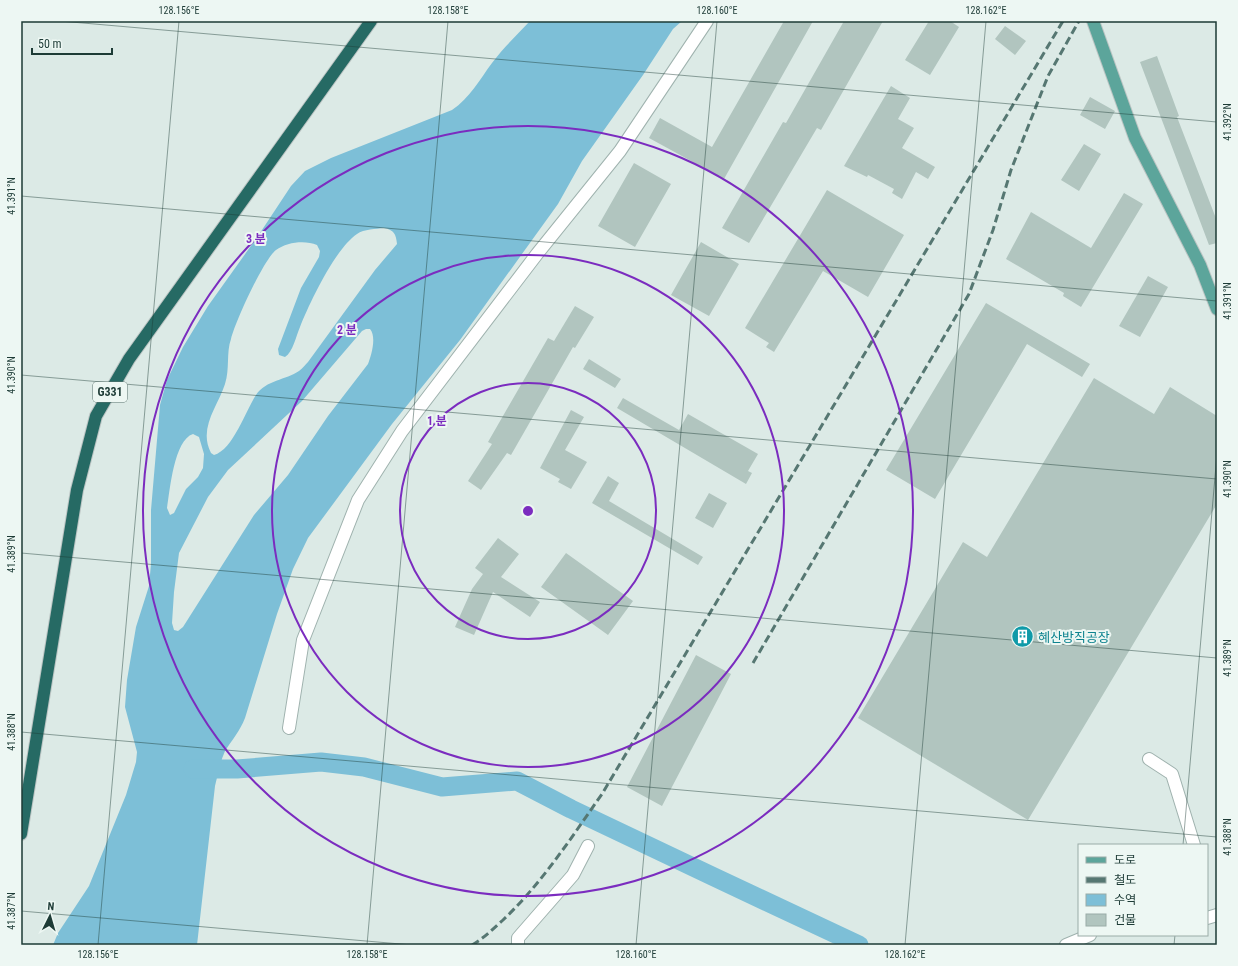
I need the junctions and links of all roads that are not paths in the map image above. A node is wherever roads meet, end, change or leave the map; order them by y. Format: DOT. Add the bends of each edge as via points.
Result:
graph roads {
  1 [pos="371,21"];
  2 [pos="707,21"];
  3 [pos="1093,21"];
  4 [pos="1217,308"];
  5 [pos="289,728"];
  6 [pos="1149,759"];
  7 [pos="21,834"];
  8 [pos="1194,844"];
  9 [pos="588,846"];
  10 [pos="1088,936"];
  11 [pos="518,945"];
  12 [pos="1066,945"];
  1 -- 7 [label="highway, G331" via="129,359 96,416 77,490"];
  2 -- 5 [label="street" via="620,151 537,254 402,431 358,500 302,640"];
  3 -- 4 [label="main road" via="1135,138 1200,265"];
  6 -- 8 [label="street" via="1172,774"];
  9 -- 11 [label="street" via="573,875 518,938"];
  10 -- 12 [label="street"];
}
